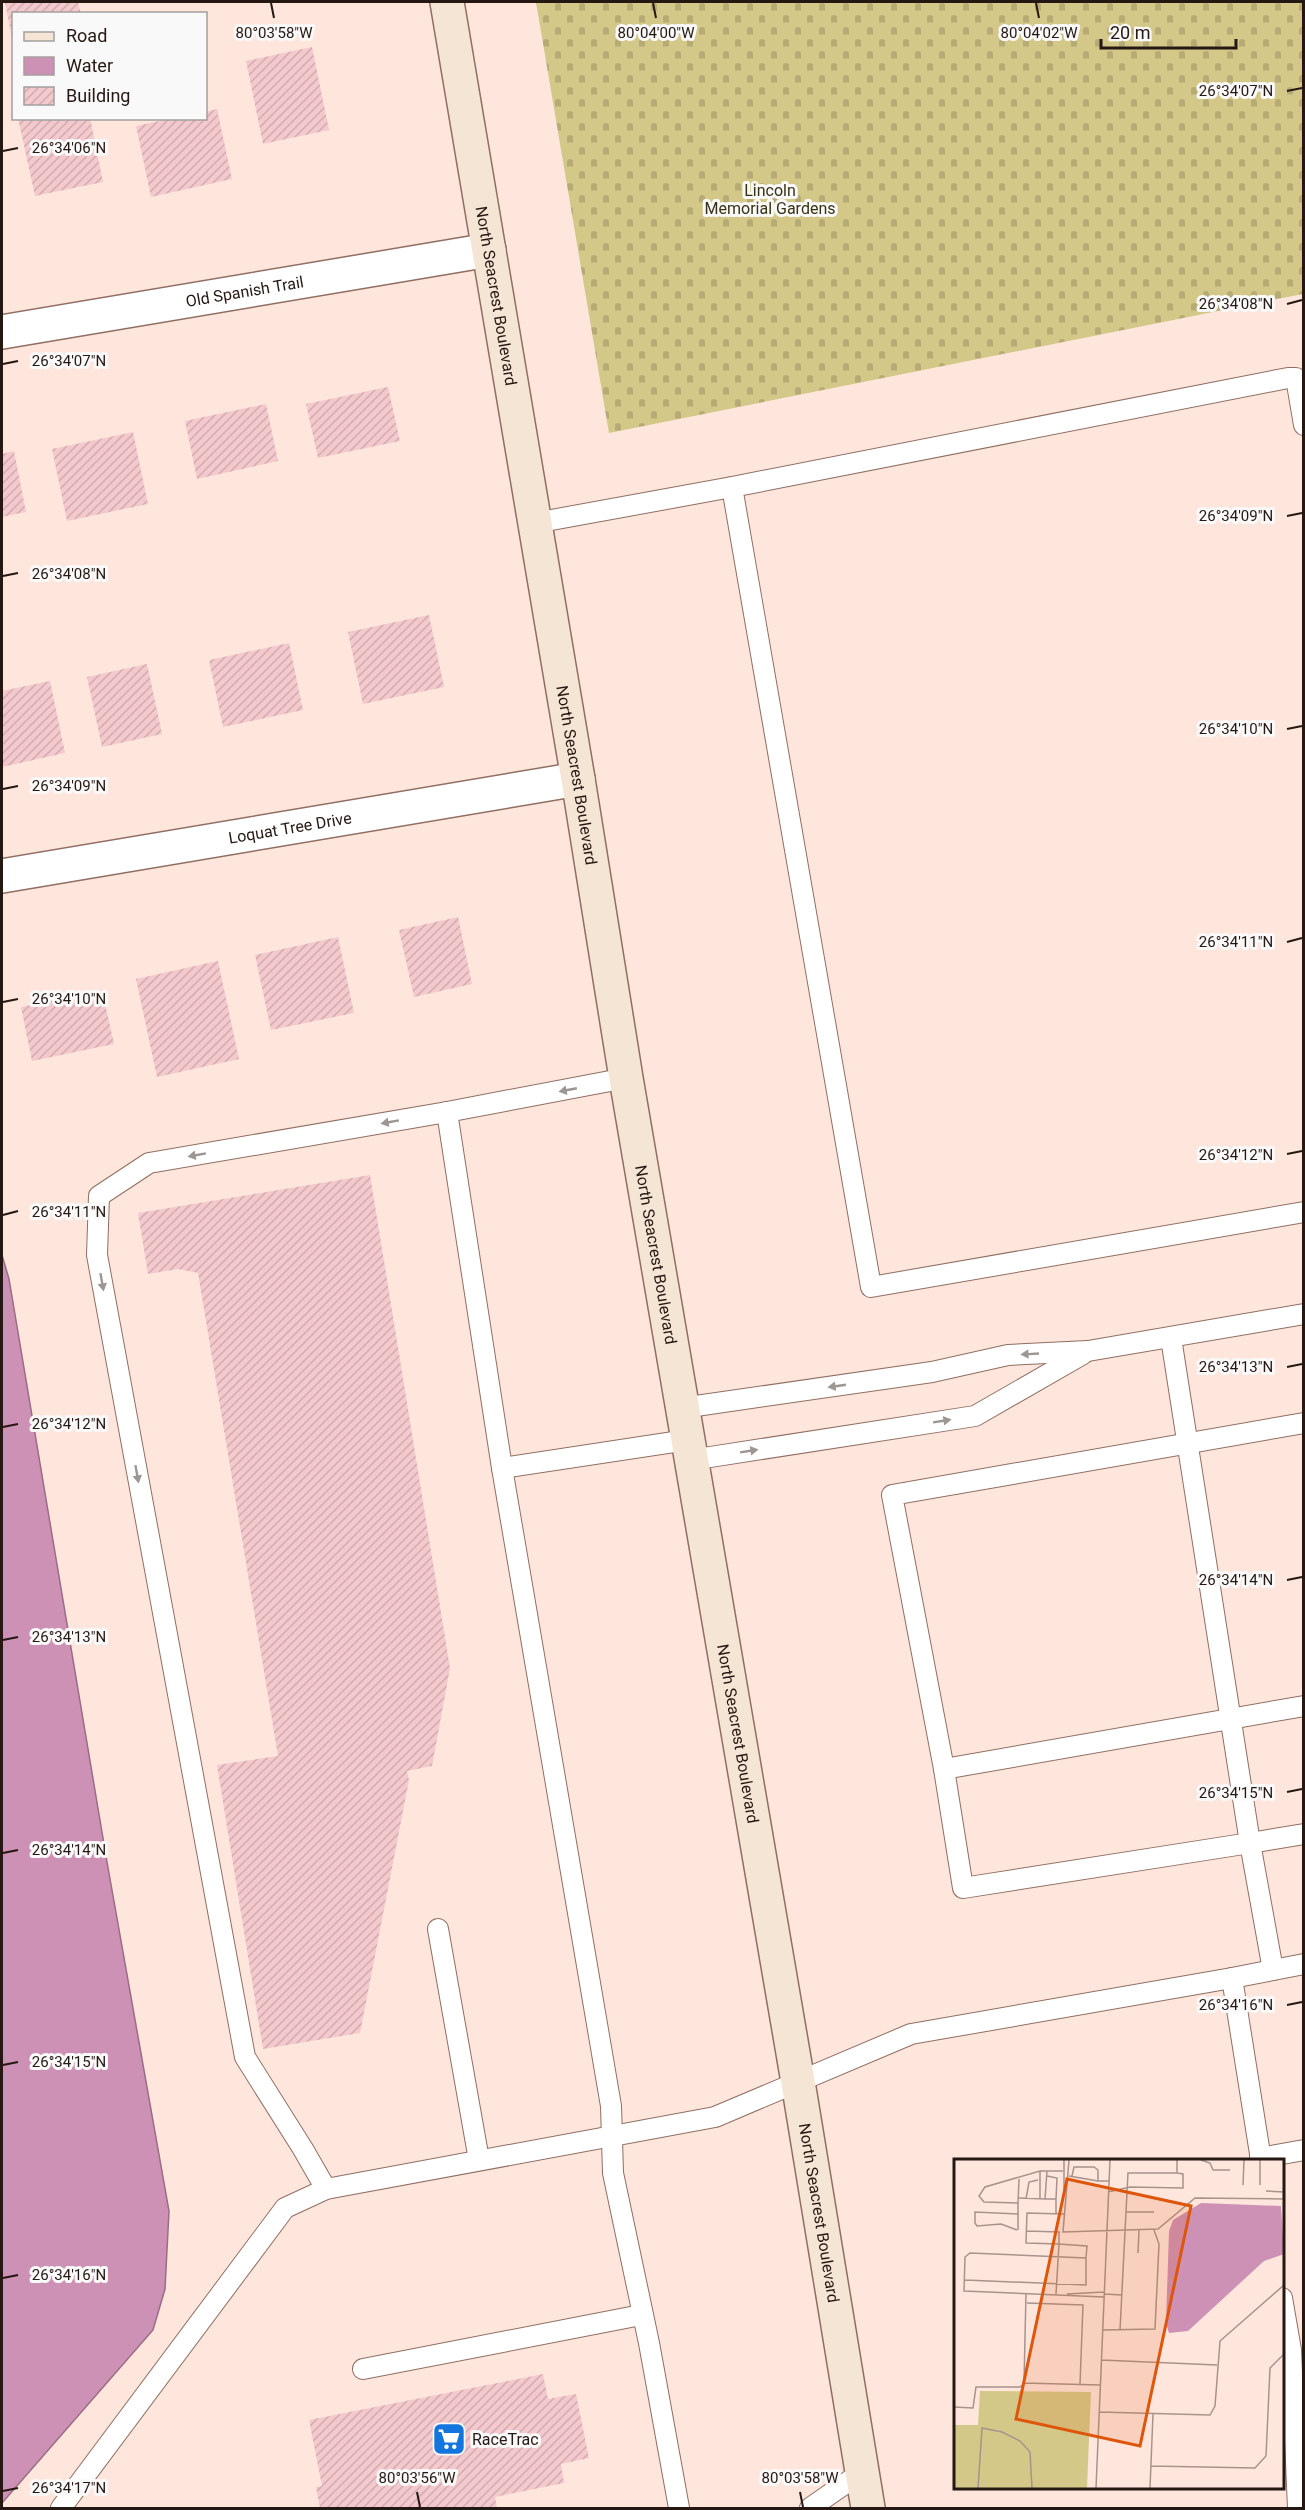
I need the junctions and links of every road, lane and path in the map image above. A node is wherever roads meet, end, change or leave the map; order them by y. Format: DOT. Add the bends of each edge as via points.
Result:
graph roads {
  1 [pos="447,2"];
  2 [pos="489,250"];
  3 [pos="2,332"];
  4 [pos="1304,363"];
  5 [pos="1288,378"];
  6 [pos="1304,425"];
  7 [pos="732,487"];
  8 [pos="535,523"];
  9 [pos="578,779"];
  10 [pos="2,876"];
  11 [pos="626,1078"];
  12 [pos="447,1112"];
  13 [pos="1304,1212"];
  14 [pos="1304,1314"];
  15 [pos="1170,1338"];
  16 [pos="1088,1351"];
  17 [pos="682,1408"];
  18 [pos="1304,1423"];
  19 [pos="1188,1443"];
  20 [pos="689,1450"];
  21 [pos="501,1468"];
  22 [pos="1304,1706"];
  23 [pos="1230,1719"];
  24 [pos="944,1769"];
  25 [pos="1304,1834"];
  26 [pos="1250,1843"];
  27 [pos="438,1929"];
  28 [pos="1304,1964"];
  29 [pos="1273,1970"];
  30 [pos="1232,1978"];
  31 [pos="798,2082"];
  32 [pos="612,2136"];
  33 [pos="1304,2151"];
  34 [pos="1260,2159"];
  35 [pos="479,2160"];
  36 [pos="326,2189"];
  37 [pos="1284,2310"];
  38 [pos="641,2314"];
  39 [pos="1291,2350"];
  40 [pos="363,2369"];
  41 [pos="1304,2387"];
  42 [pos="862,2472"];
  43 [pos="61,2508"];
  44 [pos="679,2508"];
  45 [pos="810,2508"];
  46 [pos="868,2508"];
  47 [pos="1299,2508"];
  1 -- 2 [label="street, North Seacrest Boulevard"];
  2 -- 3 [label="street, Old Spanish Trail"];
  2 -- 8 [label="street, North Seacrest Boulevard"];
  4 -- 5 [label="lane"];
  5 -- 6 [label="lane" via="1296,378"];
  5 -- 7 [label="lane"];
  7 -- 8 [label="lane"];
  7 -- 13 [label="lane" via="871,1287"];
  8 -- 9 [label="street, North Seacrest Boulevard"];
  9 -- 10 [label="street, Loquat Tree Drive"];
  9 -- 11 [label="street, North Seacrest Boulevard"];
  11 -- 12 [label="lane, one-way"];
  11 -- 17 [label="street, North Seacrest Boulevard"];
  12 -- 21 [label="lane"];
  12 -- 36 [label="lane, one-way" via="149,1163 99,1196 97,1255 245,2056"];
  14 -- 15 [label="lane"];
  15 -- 16 [label="lane"];
  15 -- 19 [label="lane"];
  16 -- 17 [label="lane, one-way" via="1008,1355 932,1372"];
  20 -- 16 [label="lane, one-way" via="975,1416"];
  17 -- 20 [label="street, North Seacrest Boulevard"];
  18 -- 19 [label="lane"];
  19 -- 23 [label="lane"];
  19 -- 24 [label="lane" via="892,1495"];
  20 -- 21 [label="lane"];
  20 -- 31 [label="street, North Seacrest Boulevard"];
  21 -- 32 [label="lane" via="609,2094"];
  22 -- 23 [label="lane"];
  23 -- 24 [label="lane"];
  23 -- 26 [label="lane"];
  24 -- 26 [label="lane" via="963,1888"];
  25 -- 26 [label="lane"];
  26 -- 29 [label="lane"];
  27 -- 35 [label="lane"];
  28 -- 29 [label="lane"];
  29 -- 30 [label="lane"];
  30 -- 31 [label="lane" via="911,2034"];
  30 -- 34 [label="lane"];
  31 -- 32 [label="lane" via="715,2117"];
  31 -- 42 [label="street, North Seacrest Boulevard"];
  32 -- 35 [label="lane"];
  32 -- 38 [label="lane" via="613,2173"];
  33 -- 34 [label="lane"];
  35 -- 36 [label="lane"];
  36 -- 43 [label="lane" via="285,2208"];
  37 -- 39 [label="lane"];
  38 -- 40 [label="lane"];
  38 -- 44 [label="lane"];
  39 -- 41 [label="lane"];
  39 -- 47 [label="lane"];
  42 -- 45 [label="lane"];
  42 -- 46 [label="street, North Seacrest Boulevard"];
}
